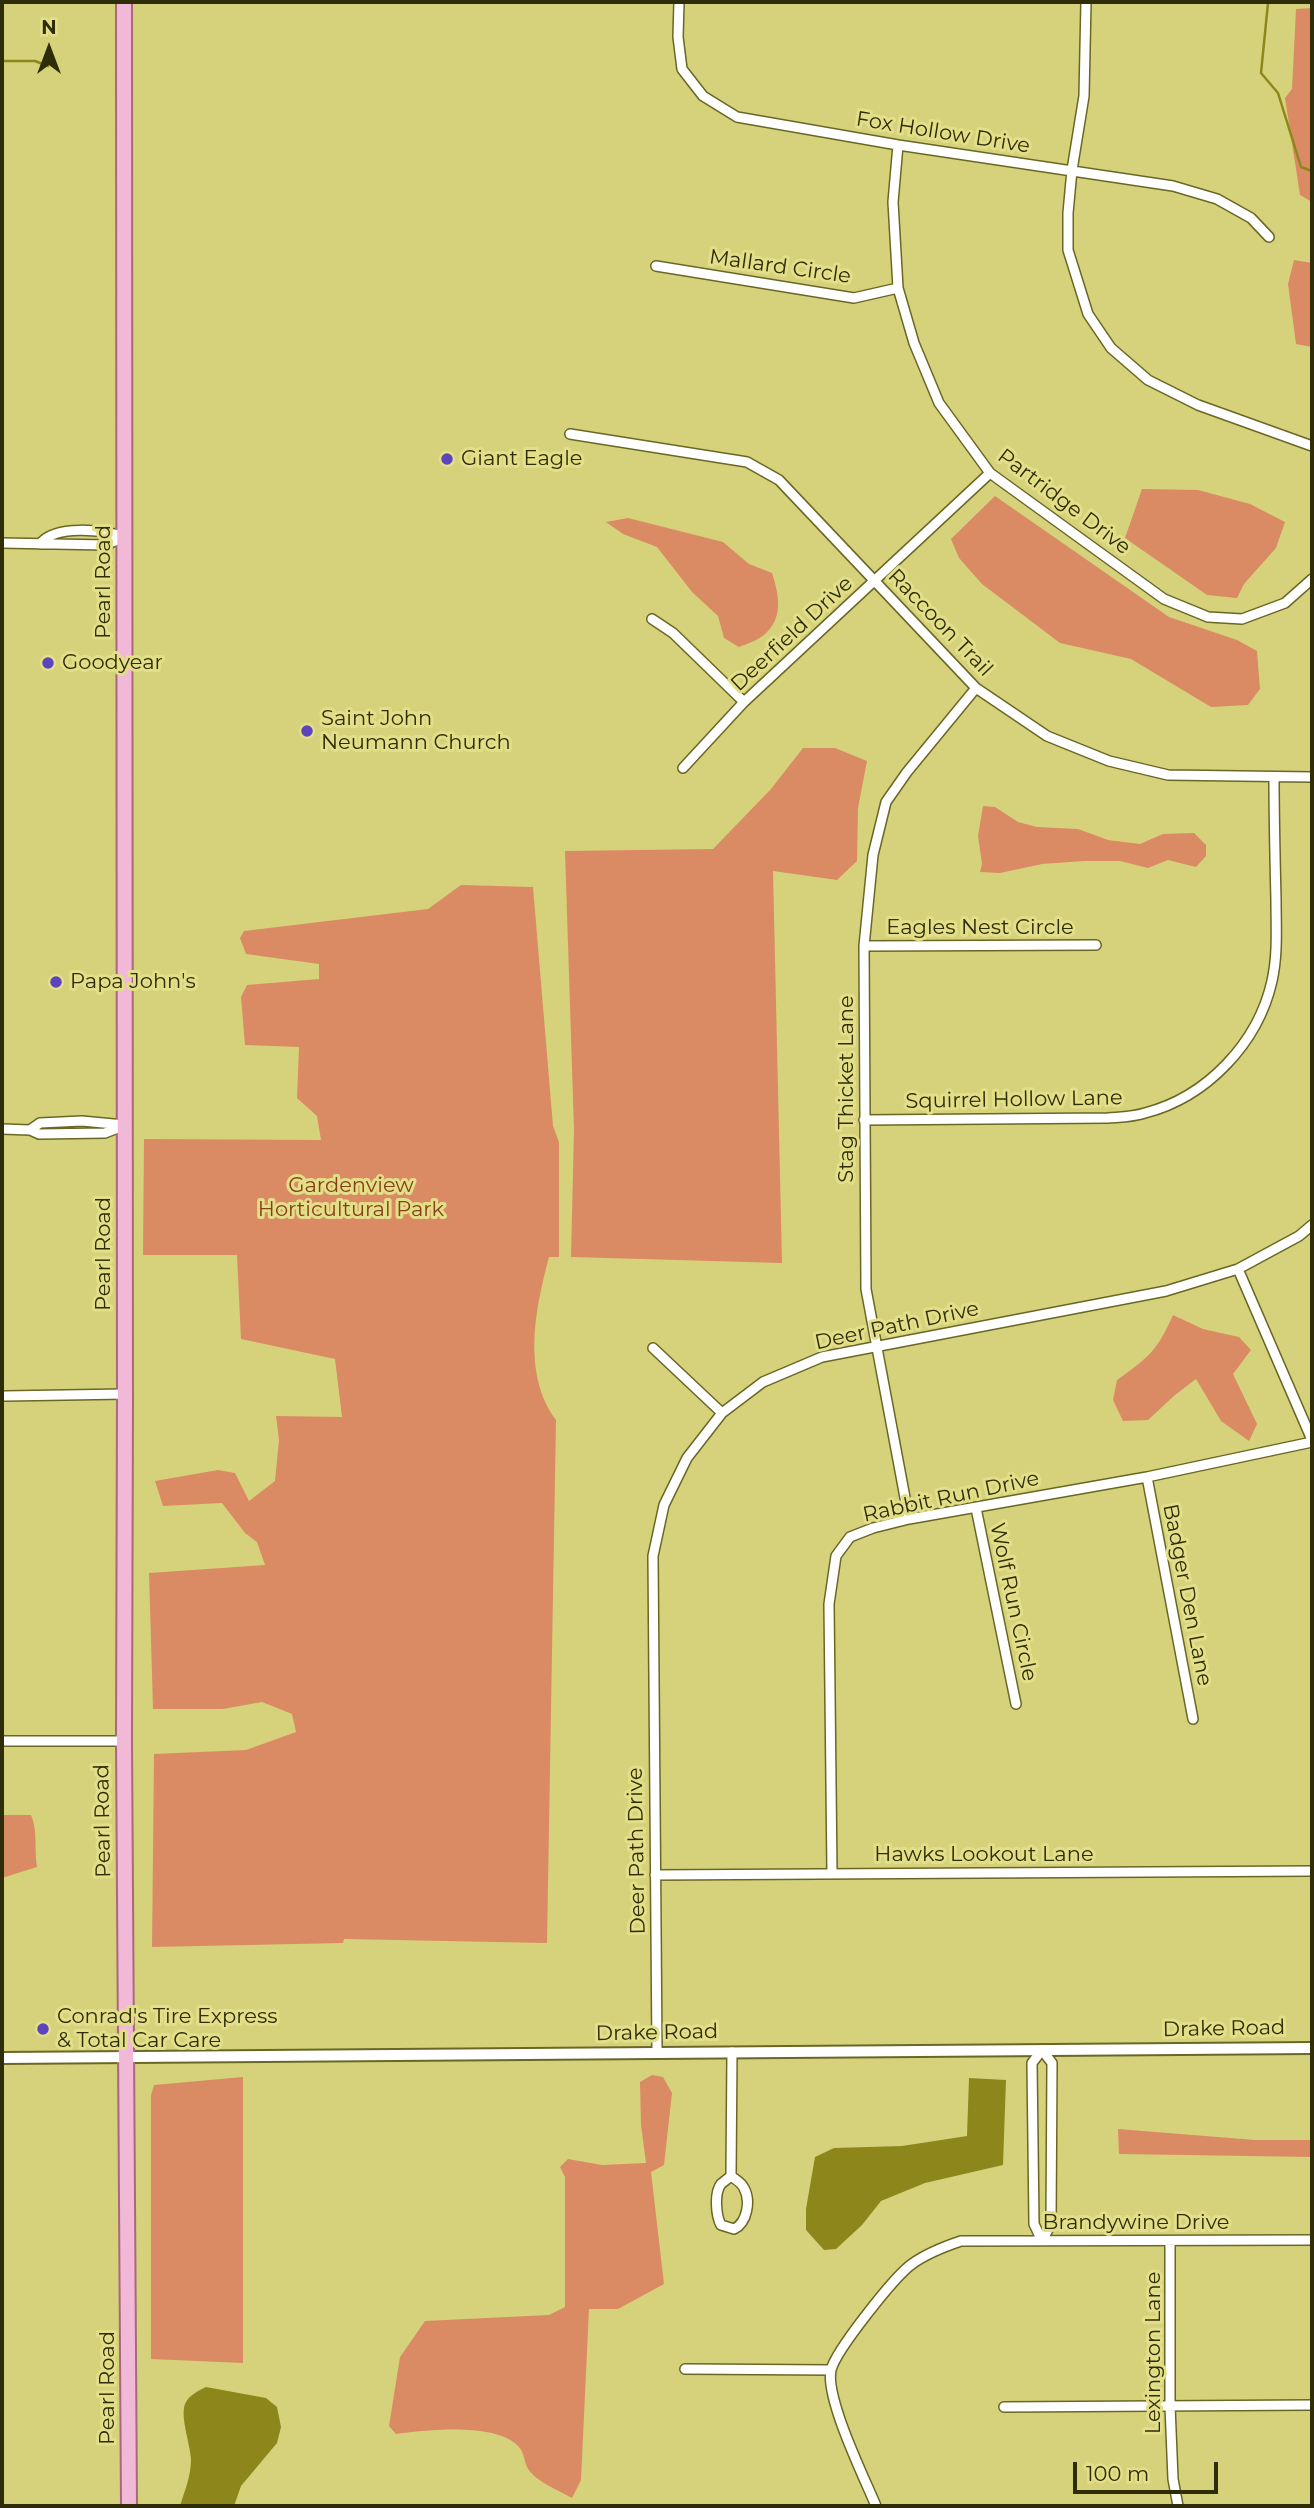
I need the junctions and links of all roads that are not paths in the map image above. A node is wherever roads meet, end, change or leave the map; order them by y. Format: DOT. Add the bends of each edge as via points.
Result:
graph roads {
  1 [pos="124,2"];
  2 [pos="679,2"];
  3 [pos="1086,2"];
  4 [pos="898,145"];
  5 [pos="1072,170"];
  6 [pos="1269,237"];
  7 [pos="656,266"];
  8 [pos="898,288"];
  9 [pos="570,434"];
  10 [pos="1312,446"];
  11 [pos="990,473"];
  12 [pos="124,537"];
  13 [pos="2,543"];
  14 [pos="40,544"];
  15 [pos="1312,579"];
  16 [pos="875,581"];
  17 [pos="652,619"];
  18 [pos="976,688"];
  19 [pos="744,702"];
  20 [pos="683,768"];
  21 [pos="1312,776"];
  22 [pos="1274,777"];
  23 [pos="1096,945"];
  24 [pos="864,946"];
  25 [pos="864,1119"];
  26 [pos="125,1125"];
  27 [pos="2,1129"];
  28 [pos="1312,1225"];
  29 [pos="1238,1269"];
  30 [pos="875,1346"];
  31 [pos="653,1348"];
  32 [pos="125,1394"];
  33 [pos="5,1396"];
  34 [pos="722,1413"];
  35 [pos="1312,1441"];
  36 [pos="1147,1476"];
  37 [pos="976,1508"];
  38 [pos="909,1519"];
  39 [pos="1016,1704"];
  40 [pos="1193,1719"];
  41 [pos="2,1741"];
  42 [pos="124,1741"];
  43 [pos="1312,1871"];
  44 [pos="832,1873"];
  45 [pos="655,1875"];
  46 [pos="1312,2048"];
  47 [pos="1042,2050"];
  48 [pos="657,2052"];
  49 [pos="732,2052"];
  50 [pos="127,2055"];
  51 [pos="2,2058"];
  52 [pos="731,2176"];
  53 [pos="1312,2240"];
  54 [pos="1041,2241"];
  55 [pos="1170,2241"];
  56 [pos="685,2369"];
  57 [pos="831,2370"];
  58 [pos="1312,2405"];
  59 [pos="1170,2406"];
  60 [pos="1004,2407"];
  61 [pos="129,2506"];
  62 [pos="876,2506"];
  63 [pos="1178,2506"];
  1 -- 12 [label="main road, Pearl Road"];
  2 -- 4 [label="street, Fox Hollow Drive" via="682,69 703,96 737,117"];
  3 -- 5 [label="street" via="1084,96"];
  4 -- 5 [label="street, Fox Hollow Drive"];
  4 -- 8 [label="street, Partridge Drive" via="893,202"];
  5 -- 6 [label="street, Fox Hollow Drive" via="1173,186 1217,199 1251,218"];
  5 -- 10 [label="street" via="1068,250 1088,314 1111,348 1148,380 1198,405"];
  7 -- 8 [label="street, Mallard Circle" via="855,298"];
  8 -- 11 [label="street, Partridge Drive" via="914,343 939,402"];
  9 -- 16 [label="street, Raccoon Trail" via="747,462 779,480"];
  11 -- 15 [label="street, Partridge Drive" via="1164,599 1208,617 1242,620 1285,604"];
  11 -- 16 [label="street, Deerfield Drive"];
  12 -- 14 [label="street" via="106,545"];
  12 -- 14 [label="street" via="106,530 64,532 45,537"];
  12 -- 26 [label="main road, Pearl Road"];
  13 -- 14 [label="street"];
  16 -- 18 [label="street, Raccoon Trail"];
  16 -- 19 [label="street, Deerfield Drive"];
  17 -- 19 [label="street" via="673,633"];
  18 -- 22 [label="street, Raccoon Trail" via="1047,736 1109,761 1168,775"];
  18 -- 24 [label="street, Stag Thicket Lane" via="886,802 873,855"];
  19 -- 20 [label="street, Deerfield Drive"];
  21 -- 22 [label="street, Raccoon Trail"];
  22 -- 25 [label="street, Squirrel Hollow Lane" via="1273,978 1255,1028 1212,1078 1167,1105 1120,1117"];
  23 -- 24 [label="street, Eagles Nest Circle"];
  24 -- 25 [label="street, Stag Thicket Lane"];
  25 -- 30 [label="street, Stag Thicket Lane" via="866,1289"];
  26 -- 27 [label="street" via="82,1121"];
  26 -- 32 [label="main road, Pearl Road"];
  28 -- 29 [label="street, Deer Path Drive"];
  29 -- 30 [label="street, Deer Path Drive" via="1166,1291"];
  29 -- 35 [label="street"];
  30 -- 34 [label="street, Deer Path Drive" via="822,1357 763,1382"];
  30 -- 38 [label="street, Stag Thicket Lane"];
  31 -- 34 [label="street"];
  32 -- 33 [label="street"];
  32 -- 42 [label="main road, Pearl Road"];
  34 -- 45 [label="street, Deer Path Drive" via="681,1469 664,1505 653,1556"];
  35 -- 36 [label="street, Rabbit Run Drive"];
  36 -- 37 [label="street, Rabbit Run Drive"];
  36 -- 40 [label="street, Badger Den Lane"];
  37 -- 38 [label="street, Rabbit Run Drive"];
  37 -- 39 [label="street, Wolf Run Circle"];
  38 -- 44 [label="street, Rabbit Run Drive" via="850,1537 836,1556 829,1604"];
  41 -- 42 [label="street"];
  42 -- 50 [label="main road, Pearl Road"];
  43 -- 44 [label="street, Hawks Lookout Lane"];
  44 -- 45 [label="street, Hawks Lookout Lane"];
  45 -- 48 [label="street, Deer Path Drive"];
  46 -- 47 [label="street, Drake Road"];
  47 -- 49 [label="street, Drake Road"];
  47 -- 54 [label="street" via="1032,2063 1034,2224"];
  47 -- 54 [label="street" via="1052,2063 1052,2077 1051,2224"];
  48 -- 49 [label="street, Drake Road"];
  48 -- 50 [label="street, Drake Road"];
  49 -- 52 [label="street"];
  50 -- 51 [label="street, Drake Road"];
  50 -- 61 [label="main road, Pearl Road"];
  52 -- 52 [label="street" via="718,2190 718,2220 734,2230 746,2218 746,2192"];
  53 -- 55 [label="street, Brandywine Drive"];
  54 -- 55 [label="street, Brandywine Drive"];
  54 -- 57 [label="street, Brandywine Drive" via="961,2241 934,2250 910,2265 848,2337"];
  55 -- 59 [label="street, Lexington Lane"];
  56 -- 57 [label="street"];
  57 -- 62 [label="street" via="835,2406"];
  58 -- 59 [label="street"];
  59 -- 60 [label="street"];
  59 -- 63 [label="street, Lexington Lane"];
}
